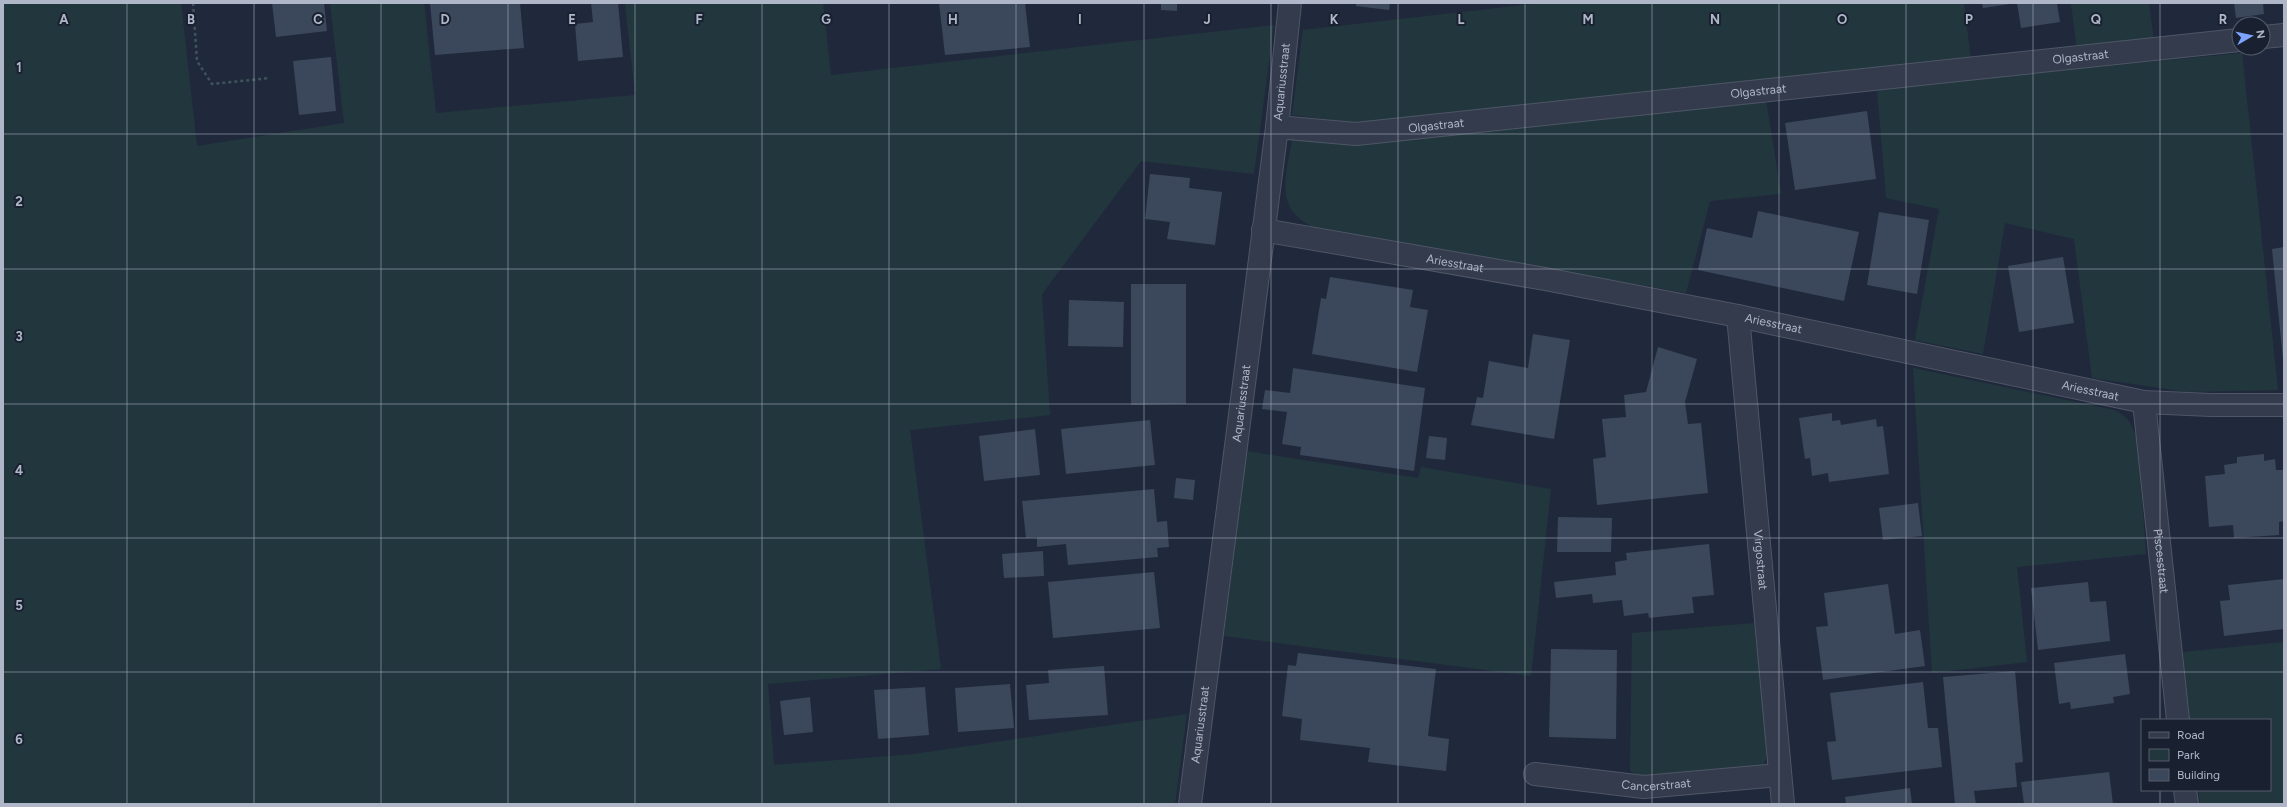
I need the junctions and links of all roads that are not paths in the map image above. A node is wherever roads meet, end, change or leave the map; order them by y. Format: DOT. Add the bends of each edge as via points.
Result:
graph roads {
  1 [pos="1290,3"];
  2 [pos="2284,35"];
  3 [pos="2271,36"];
  4 [pos="2231,41"];
  5 [pos="1277,127"];
  6 [pos="1264,230"];
  7 [pos="1738,316"];
  8 [pos="2144,402"];
  9 [pos="2284,405"];
  10 [pos="2178,719"];
  11 [pos="1534,774"];
  12 [pos="1779,775"];
  13 [pos="2185,791"];
  14 [pos="1190,804"];
  15 [pos="1783,804"];
  16 [pos="2187,804"];
  1 -- 5 [label="street, Aquariusstraat"];
  2 -- 3 [label="street"];
  4 -- 5 [label="street, Olgastraat" via="1356,134"];
  5 -- 6 [label="street, Aquariusstraat"];
  6 -- 7 [label="street, Ariesstraat"];
  6 -- 14 [label="street, Aquariusstraat"];
  7 -- 8 [label="street, Ariesstraat"];
  7 -- 12 [label="street, Virgostraat"];
  8 -- 9 [label="street, Ariesstraat" via="2211,406"];
  8 -- 10 [label="street, Piscesstraat"];
  11 -- 12 [label="street, Cancerstraat" via="1644,787"];
  12 -- 15 [label="street, Virgostraat"];
  13 -- 16 [label="street"];
}
